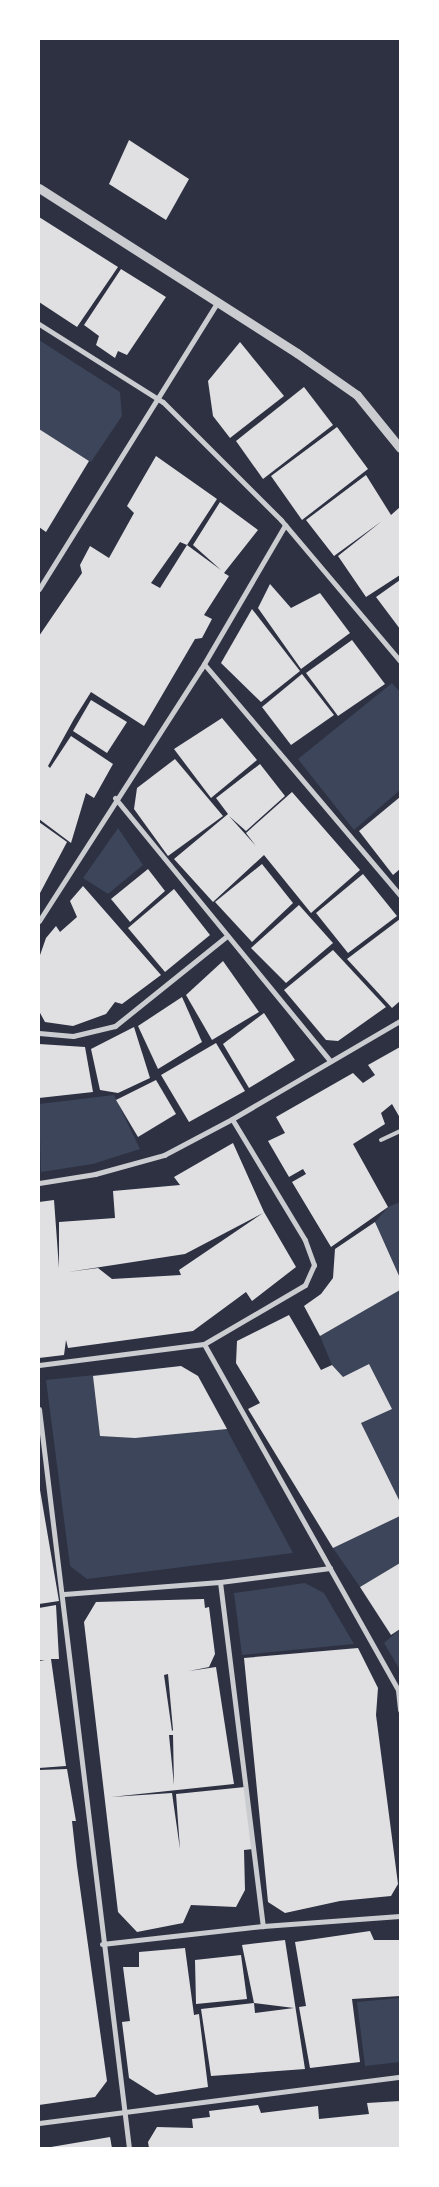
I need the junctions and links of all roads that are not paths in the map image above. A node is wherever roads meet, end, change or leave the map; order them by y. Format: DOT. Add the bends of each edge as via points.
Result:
graph roads {
  1 [pos="39,188"];
  2 [pos="217,303"];
  3 [pos="39,324"];
  4 [pos="157,398"];
  5 [pos="400,448"];
  6 [pos="285,525"];
  7 [pos="39,589"];
  8 [pos="400,661"];
  9 [pos="204,664"];
  10 [pos="115,798"];
  11 [pos="400,895"];
  12 [pos="39,921"];
  13 [pos="227,936"];
  14 [pos="400,1020"];
  15 [pos="39,1033"];
  16 [pos="330,1061"];
  17 [pos="232,1119"];
  18 [pos="400,1131"];
  19 [pos="381,1140"];
  20 [pos="39,1184"];
  21 [pos="204,1344"];
  22 [pos="39,1365"];
  23 [pos="39,1409"];
  24 [pos="330,1568"];
  25 [pos="220,1582"];
  26 [pos="64,1594"];
  27 [pos="400,1710"];
  28 [pos="400,1916"];
  29 [pos="263,1926"];
  30 [pos="102,1944"];
  31 [pos="400,2077"];
  32 [pos="124,2111"];
  33 [pos="39,2123"];
  34 [pos="129,2148"];
  1 -- 2 [label="street"];
  2 -- 4 [label="street"];
  2 -- 5 [label="street" via="297,353 357,396"];
  3 -- 4 [label="street"];
  4 -- 6 [label="street"];
  4 -- 7 [label="street"];
  6 -- 8 [label="street"];
  6 -- 9 [label="street"];
  9 -- 10 [label="street"];
  9 -- 11 [label="street"];
  10 -- 12 [label="street"];
  10 -- 13 [label="street"];
  13 -- 15 [label="street" via="115,1026 73,1036"];
  13 -- 16 [label="street"];
  14 -- 16 [label="street"];
  16 -- 17 [label="street"];
  17 -- 20 [label="street" via="164,1154 95,1174"];
  17 -- 21 [label="street" via="305,1240 314,1265 305,1285"];
  18 -- 19 [label="lane"];
  21 -- 22 [label="street"];
  21 -- 24 [label="street"];
  23 -- 26 [label="street"];
  24 -- 25 [label="street"];
  24 -- 27 [label="street" via="398,1690"];
  25 -- 26 [label="street"];
  25 -- 29 [label="street"];
  26 -- 30 [label="street"];
  28 -- 29 [label="street"];
  29 -- 30 [label="street"];
  30 -- 32 [label="street"];
  31 -- 32 [label="street"];
  32 -- 33 [label="street"];
  32 -- 34 [label="street"];
}
